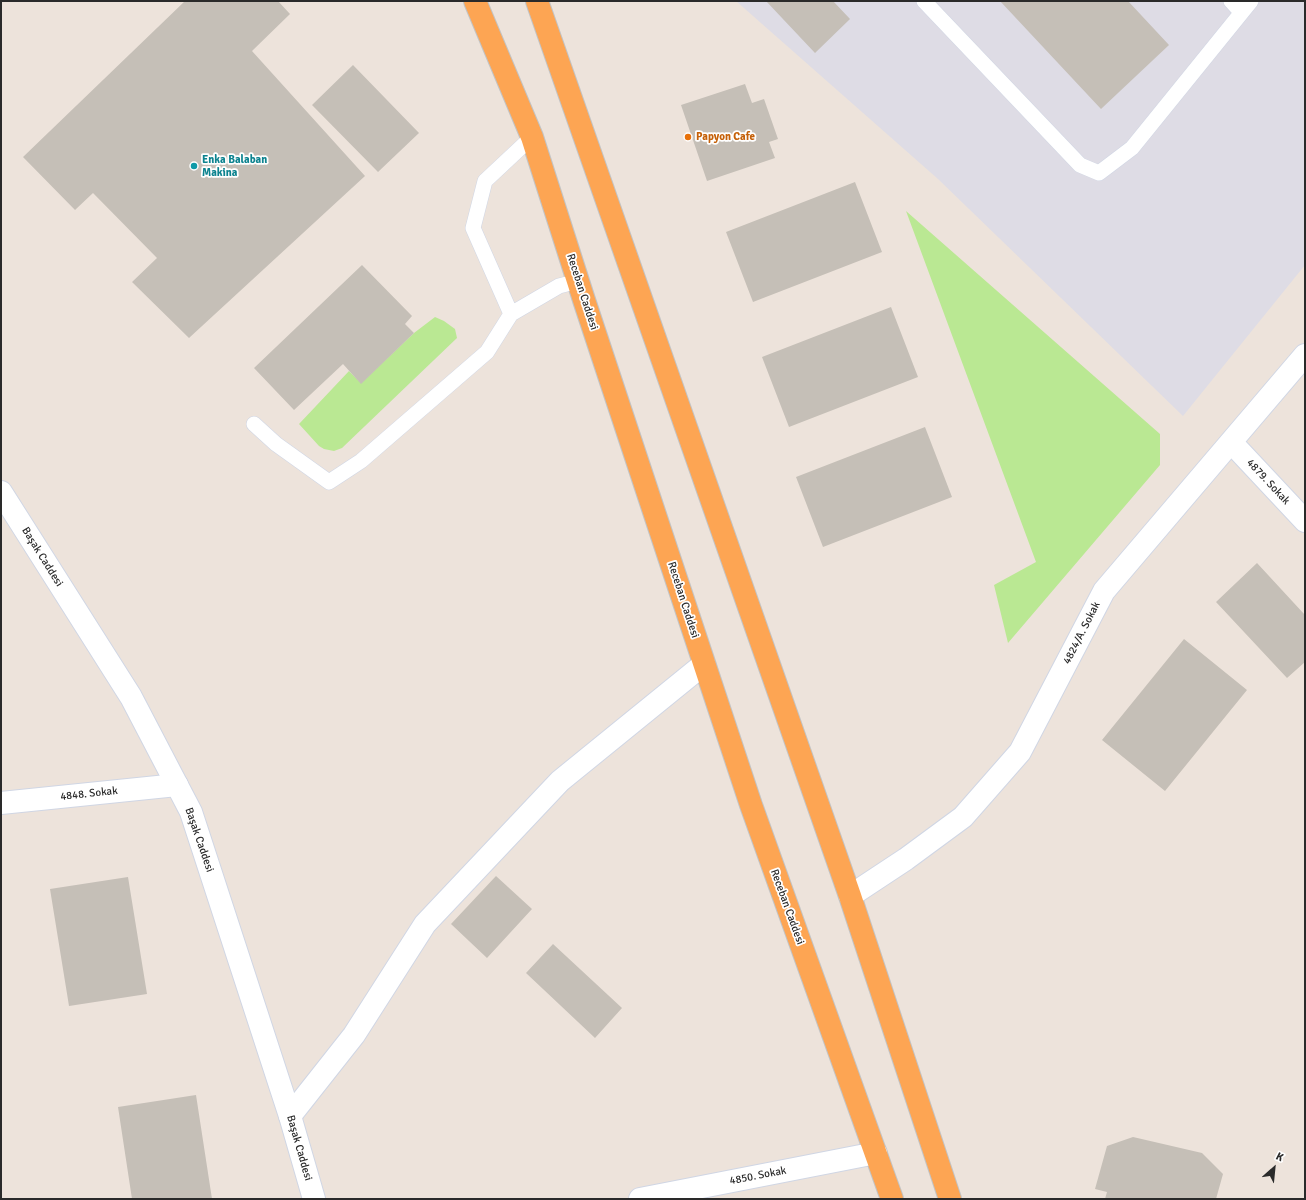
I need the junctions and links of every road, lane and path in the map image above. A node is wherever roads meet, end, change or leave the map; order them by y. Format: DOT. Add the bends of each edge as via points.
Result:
graph roads {
  1 [pos="475,1"];
  2 [pos="537,1"];
  3 [pos="924,1"];
  4 [pos="1241,5"];
  5 [pos="532,137"];
  6 [pos="578,281"];
  7 [pos="511,314"];
  8 [pos="1305,355"];
  9 [pos="254,424"];
  10 [pos="1231,442"];
  11 [pos="1,492"];
  12 [pos="1305,521"];
  13 [pos="704,664"];
  14 [pos="177,785"];
  15 [pos="1,803"];
  16 [pos="850,896"];
  17 [pos="290,1116"];
  18 [pos="876,1153"];
  19 [pos="314,1199"];
  20 [pos="640,1199"];
  21 [pos="892,1199"];
  22 [pos="950,1199"];
  1 -- 5 [label="highway, Receban Caddesi"];
  2 -- 16 [label="highway"];
  3 -- 4 [label="lane" via="1080,165 1099,173 1132,148"];
  5 -- 6 [label="highway, Receban Caddesi"];
  5 -- 7 [label="lane" via="485,181 473,228"];
  6 -- 7 [label="lane" via="559,286"];
  6 -- 13 [label="highway, Receban Caddesi"];
  7 -- 9 [label="lane" via="487,352 361,461 329,482 276,444"];
  8 -- 10 [label="street, 4824/A. Sokak"];
  10 -- 12 [label="street, 4879. Sokak"];
  10 -- 16 [label="street, 4824/A. Sokak" via="1104,591 1020,752 963,817"];
  11 -- 14 [label="street, Başak Caddesi" via="131,697"];
  13 -- 17 [label="street" via="560,781 425,924 354,1035"];
  13 -- 18 [label="highway, Receban Caddesi" via="751,804"];
  14 -- 15 [label="street, 4848. Sokak"];
  14 -- 17 [label="street, Başak Caddesi" via="191,812"];
  16 -- 22 [label="highway"];
  17 -- 19 [label="street, Başak Caddesi"];
  18 -- 20 [label="street, 4850. Sokak"];
  18 -- 21 [label="highway, Receban Caddesi"];
}
